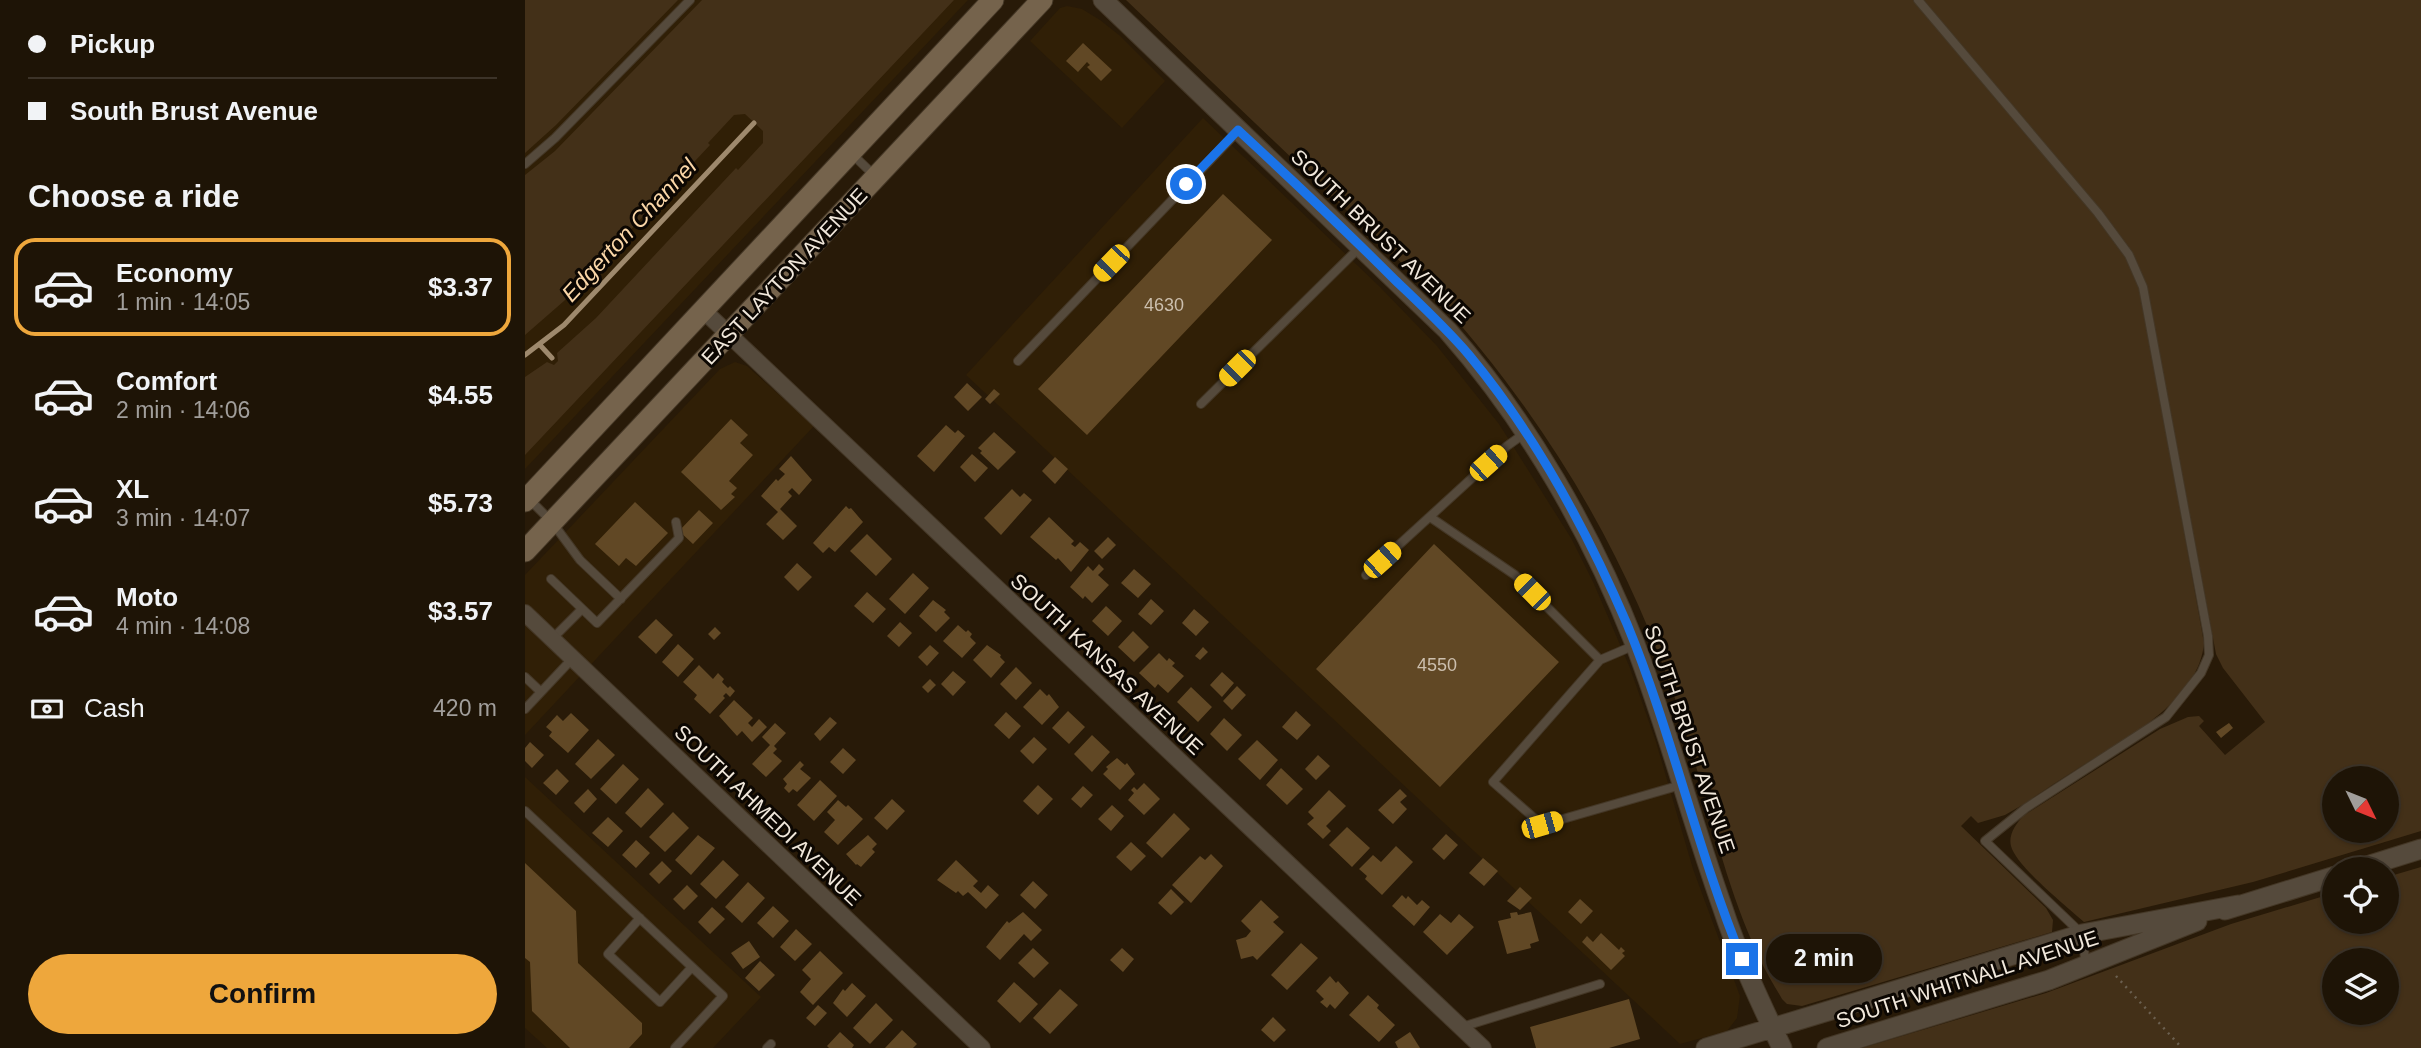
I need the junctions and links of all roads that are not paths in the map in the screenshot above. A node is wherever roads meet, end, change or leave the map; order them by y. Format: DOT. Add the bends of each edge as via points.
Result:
graph roads {
  1 [pos="689,0"];
  2 [pos="993,0"];
  3 [pos="1042,0"];
  4 [pos="1103,0"];
  5 [pos="1918,0"];
  6 [pos="1238,130"];
  7 [pos="850,152"];
  8 [pos="525,164"];
  9 [pos="877,177"];
  10 [pos="1361,246"];
  11 [pos="703,310"];
  12 [pos="729,335"];
  13 [pos="1018,361"];
  14 [pos="1201,404"];
  15 [pos="1525,433"];
  16 [pos="526,499"];
  17 [pos="1430,517"];
  18 [pos="552,522"];
  19 [pos="676,522"];
  20 [pos="525,551"];
  21 [pos="1366,575"];
  22 [pos="551,579"];
  23 [pos="621,598"];
  24 [pos="582,609"];
  25 [pos="525,613"];
  26 [pos="552,639"];
  27 [pos="1635,645"];
  28 [pos="572,659"];
  29 [pos="1600,660"];
  30 [pos="525,677"];
  31 [pos="541,692"];
  32 [pos="525,709"];
  33 [pos="1681,785"];
  34 [pos="525,811"];
  35 [pos="2421,849"];
  36 [pos="2395,857"];
  37 [pos="2322,880"];
  38 [pos="2238,905"];
  39 [pos="640,918"];
  40 [pos="2082,934"];
  41 [pos="2086,966"];
  42 [pos="692,967"];
  43 [pos="1600,984"];
  44 [pos="1462,1027"];
  45 [pos="1772,1028"];
  46 [pos="675,1048"];
  47 [pos="982,1048"];
  48 [pos="1483,1048"];
  49 [pos="1706,1048"];
  50 [pos="1781,1048"];
  51 [pos="1826,1048"];
  1 -- 8 [label="lane"];
  2 -- 7 [label="main road, EAST LAYTON AVENUE"];
  3 -- 9 [label="main road, EAST LAYTON AVENUE"];
  4 -- 6 [label="street, SOUTH BRUST AVENUE"];
  5 -- 40 [label="lane" via="2098,213 2136,269 2208,636 2209,655 2201,673 2166,717 2026,808 1985,841"];
  6 -- 10 [label="street, SOUTH BRUST AVENUE"];
  6 -- 13 [label="lane"];
  7 -- 9 [label="lane"];
  7 -- 11 [label="main road, EAST LAYTON AVENUE"];
  9 -- 12 [label="main road, EAST LAYTON AVENUE"];
  10 -- 14 [label="lane"];
  10 -- 15 [label="street, SOUTH BRUST AVENUE" via="1448,331"];
  11 -- 12 [label="street, SOUTH KANSAS AVENUE"];
  11 -- 16 [label="main road, EAST LAYTON AVENUE"];
  12 -- 18 [label="main road, EAST LAYTON AVENUE"];
  12 -- 44 [label="street, SOUTH KANSAS AVENUE"];
  15 -- 17 [label="lane"];
  15 -- 27 [label="street, SOUTH BRUST AVENUE" via="1588,539"];
  16 -- 18 [label="lane"];
  17 -- 21 [label="lane"];
  17 -- 29 [label="lane" via="1515,575"];
  18 -- 20 [label="main road, EAST LAYTON AVENUE"];
  18 -- 23 [label="lane" via="580,560"];
  19 -- 23 [label="lane" via="679,538"];
  22 -- 24 [label="lane"];
  23 -- 24 [label="lane" via="597,623"];
  24 -- 26 [label="lane"];
  25 -- 26 [label="street, SOUTH AHMEDI AVENUE"];
  26 -- 28 [label="street, SOUTH AHMEDI AVENUE"];
  27 -- 29 [label="lane"];
  27 -- 33 [label="street, SOUTH BRUST AVENUE"];
  28 -- 31 [label="lane"];
  28 -- 47 [label="street, SOUTH AHMEDI AVENUE"];
  29 -- 33 [label="lane" via="1493,782 1542,825"];
  30 -- 31 [label="lane"];
  31 -- 32 [label="lane"];
  33 -- 45 [label="street, SOUTH BRUST AVENUE" via="1721,906"];
  34 -- 39 [label="lane"];
  35 -- 36 [label="street"];
  37 -- 38 [label="street, SOUTH WHITNALL AVENUE"];
  38 -- 40 [label="street, SOUTH WHITNALL AVENUE"];
  38 -- 41 [label="street, SOUTH WHITNALL AVENUE"];
  39 -- 42 [label="lane"];
  39 -- 42 [label="lane" via="608,954 660,1002"];
  40 -- 41 [label="lane"];
  40 -- 45 [label="street, SOUTH WHITNALL AVENUE"];
  41 -- 51 [label="street, SOUTH WHITNALL AVENUE"];
  42 -- 46 [label="lane" via="723,996"];
  43 -- 44 [label="lane"];
  44 -- 48 [label="street, SOUTH KANSAS AVENUE"];
  45 -- 49 [label="street, SOUTH WHITNALL AVENUE"];
  45 -- 50 [label="street, SOUTH BRUST AVENUE"];
}
